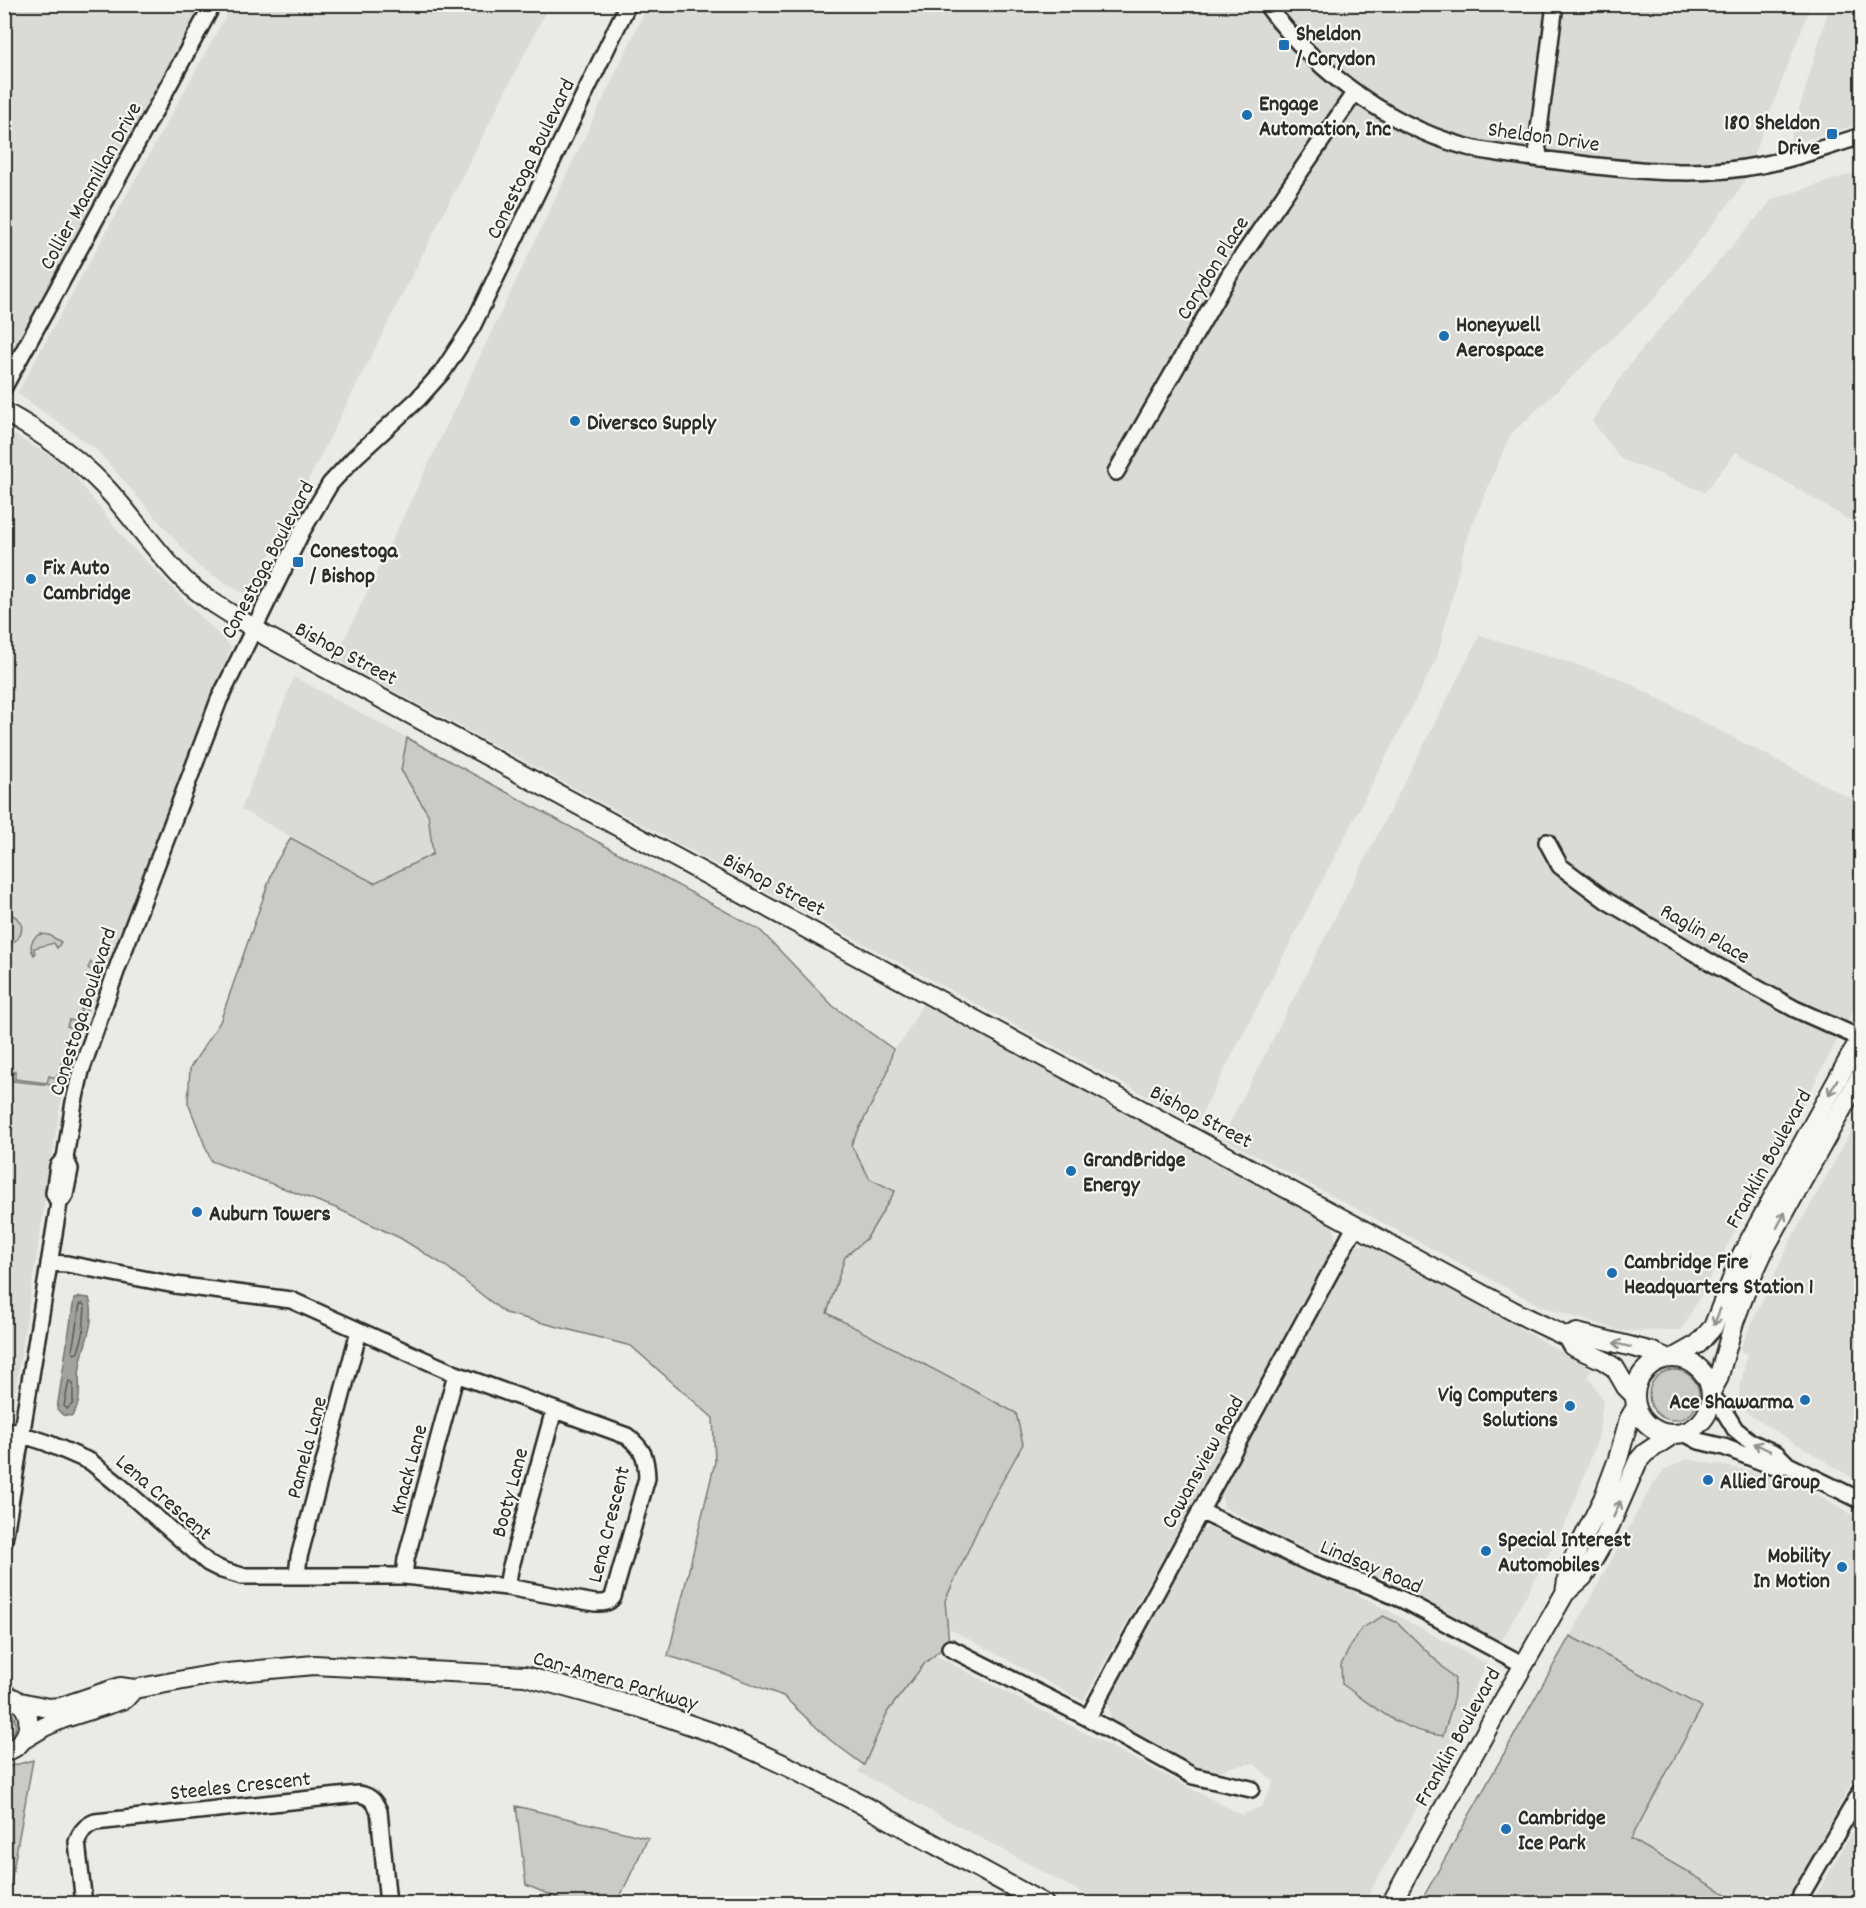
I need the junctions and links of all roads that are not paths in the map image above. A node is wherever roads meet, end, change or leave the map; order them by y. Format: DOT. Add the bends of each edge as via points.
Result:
graph roads {
  1 [pos="213,4"];
  2 [pos="628,4"];
  3 [pos="1266,4"];
  4 [pos="1555,4"];
  5 [pos="1355,93"];
  6 [pos="1862,136"];
  7 [pos="1540,159"];
  8 [pos="4,387"];
  9 [pos="4,412"];
  10 [pos="1116,472"];
  11 [pos="254,628"];
  12 [pos="1547,842"];
  13 [pos="1861,1036"];
  14 [pos="1862,1072"];
  15 [pos="1356,1225"];
  16 [pos="49,1263"];
  17 [pos="359,1331"];
  18 [pos="1567,1336"];
  19 [pos="1671,1358"];
  20 [pos="456,1374"];
  21 [pos="1712,1394"];
  22 [pos="1636,1401"];
  23 [pos="554,1410"];
  24 [pos="4,1430"];
  25 [pos="1678,1434"];
  26 [pos="21,1435"];
  27 [pos="1788,1465"];
  28 [pos="1862,1502"];
  29 [pos="1200,1511"];
  30 [pos="4,1541"];
  31 [pos="297,1575"];
  32 [pos="404,1576"];
  33 [pos="507,1587"];
  34 [pos="1565,1593"];
  35 [pos="950,1648"];
  36 [pos="1524,1665"];
  37 [pos="134,1689"];
  38 [pos="9,1694"];
  39 [pos="1088,1718"];
  40 [pos="24,1739"];
  41 [pos="4,1752"];
  42 [pos="1251,1789"];
  43 [pos="1862,1790"];
  44 [pos="84,1904"];
  45 [pos="388,1904"];
  46 [pos="1044,1904"];
  47 [pos="1391,1904"];
  48 [pos="1800,1904"];
  1 -- 8 [label="street, Collier Macmillan Drive"];
  2 -- 11 [label="street, Conestoga Boulevard" via="472,327 443,371 330,484"];
  3 -- 5 [label="street, Sheldon Drive" via="1304,49"];
  4 -- 7 [label="street" via="1537,145"];
  5 -- 7 [label="street, Sheldon Drive" via="1400,120 1453,142"];
  5 -- 10 [label="street, Corydon Place" via="1230,274"];
  6 -- 7 [label="street, Sheldon Drive" via="1734,169 1658,172"];
  9 -- 11 [label="main road, Bishop Street" via="48,438 86,468 185,581"];
  11 -- 15 [label="main road, Bishop Street"];
  11 -- 16 [label="street, Conestoga Boulevard" via="219,700 81,1071 65,1158 58,1166 54,1192 58,1203"];
  12 -- 13 [label="street, Raglin Place" via="1560,866 1607,901 1795,1009"];
  13 -- 19 [label="main road, Franklin Boulevard, one-way" via="1742,1254 1713,1326 1698,1344"];
  21 -- 14 [label="main road, Franklin Boulevard, one-way" via="1734,1322 1765,1248"];
  15 -- 18 [label="main road, Bishop Street" via="1513,1311"];
  15 -- 29 [label="street, Cowansview Road"];
  16 -- 17 [label="street, Lena Crescent" via="291,1300"];
  16 -- 26 [label="street, Conestoga Boulevard"];
  17 -- 20 [label="street, Lena Crescent"];
  17 -- 31 [label="street, Pamela Lane"];
  19 -- 18 [label="main road, Bishop Street, one-way" via="1577,1333"];
  18 -- 22 [label="main road, Bishop Street" via="1572,1346 1615,1368"];
  19 -- 21 [label="main road" via="1688,1360 1699,1367"];
  19 -- 22 [label="main road" via="1644,1371 1637,1383"];
  20 -- 23 [label="street, Lena Crescent"];
  20 -- 32 [label="street, Knack Lane"];
  21 -- 25 [label="main road" via="1708,1413 1698,1426"];
  27 -- 21 [label="street, one-way" via="1735,1429"];
  22 -- 25 [label="main road" via="1641,1418 1650,1426 1660,1432"];
  22 -- 34 [label="main road, Franklin Boulevard" via="1603,1500 1569,1567"];
  23 -- 33 [label="street, Booty Lane"];
  23 -- 33 [label="street, Lena Crescent" via="627,1436 646,1458 647,1478 610,1601 595,1603"];
  24 -- 26 [label="street, Lena Crescent"];
  25 -- 27 [label="street" via="1772,1466"];
  34 -- 25 [label="main road, Franklin Boulevard, one-way" via="1583,1577 1601,1546 1638,1461"];
  26 -- 30 [label="street, Conestoga Boulevard"];
  26 -- 31 [label="street, Lena Crescent" via="91,1462 208,1563 242,1576"];
  27 -- 28 [label="street"];
  29 -- 36 [label="street, Lindsay Road" via="1309,1563 1403,1600"];
  29 -- 39 [label="street, Cowansview Road"];
  31 -- 32 [label="street, Lena Crescent"];
  32 -- 33 [label="street, Lena Crescent"];
  34 -- 36 [label="main road, Franklin Boulevard"];
  35 -- 39 [label="street"];
  36 -- 47 [label="main road, Franklin Boulevard"];
  37 -- 38 [label="main road, Can-Amera Parkway" via="120,1687 55,1708 42,1708"];
  37 -- 40 [label="main road, Can-Amera Parkway" via="125,1699 62,1719"];
  37 -- 46 [label="main road, Can-Amera Parkway" via="216,1674 314,1665 525,1677 641,1708 720,1735 851,1798"];
  38 -- 40 [label="main road" via="24,1708 28,1720"];
  39 -- 42 [label="street" via="1193,1776"];
  40 -- 41 [label="main road, Can-Amera Parkway" via="15,1749"];
  43 -- 48 [label="street" via="1801,1895"];
  44 -- 45 [label="street, Steeles Crescent" via="77,1842 88,1824 358,1794 371,1798 380,1811"];
}
